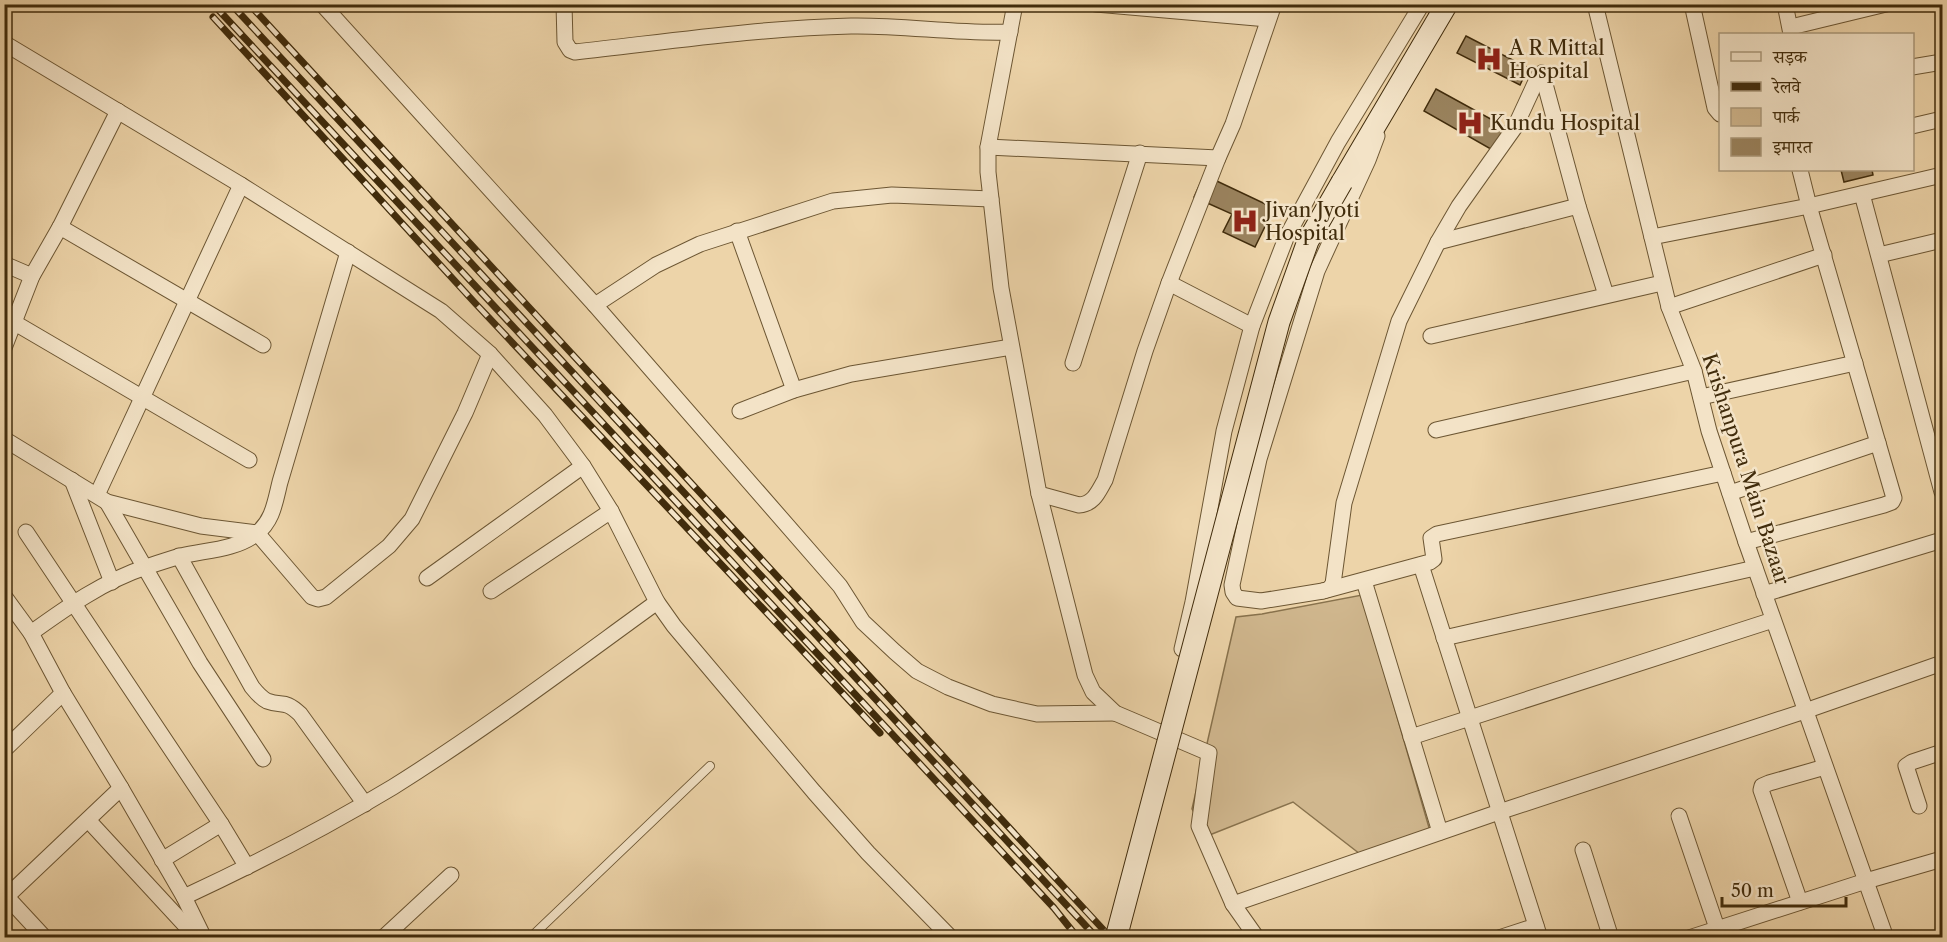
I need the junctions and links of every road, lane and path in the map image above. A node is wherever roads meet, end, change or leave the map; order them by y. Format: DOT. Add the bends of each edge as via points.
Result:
graph roads {
  1 [pos="322,4"];
  2 [pos="564,4"];
  3 [pos="1016,4"];
  4 [pos="1096,4"];
  5 [pos="1274,4"];
  6 [pos="1422,4"];
  7 [pos="1447,4"];
  8 [pos="1595,4"];
  9 [pos="1692,4"];
  10 [pos="1785,4"];
  11 [pos="1886,4"];
  12 [pos="1268,19"];
  13 [pos="1791,31"];
  14 [pos="1010,32"];
  15 [pos="5,45"];
  16 [pos="1942,62"];
  17 [pos="1914,67"];
  18 [pos="1391,99"];
  19 [pos="118,111"];
  20 [pos="1719,113"];
  21 [pos="1942,119"];
  22 [pos="1914,126"];
  23 [pos="988,147"];
  24 [pos="1140,153"];
  25 [pos="1218,158"];
  26 [pos="1800,171"];
  27 [pos="1942,175"];
  28 [pos="241,185"];
  29 [pos="1862,194"];
  30 [pos="991,199"];
  31 [pos="1578,206"];
  32 [pos="1809,206"];
  33 [pos="60,226"];
  34 [pos="737,231"];
  35 [pos="1652,237"];
  36 [pos="1942,240"];
  37 [pos="1438,242"];
  38 [pos="348,252"];
  39 [pos="1824,255"];
  40 [pos="1879,255"];
  41 [pos="4,264"];
  42 [pos="32,276"];
  43 [pos="1169,283"];
  44 [pos="1662,283"];
  45 [pos="1606,295"];
  46 [pos="188,301"];
  47 [pos="595,305"];
  48 [pos="1669,307"];
  49 [pos="15,323"];
  50 [pos="1252,326"];
  51 [pos="1431,336"];
  52 [pos="263,345"];
  53 [pos="1011,347"];
  54 [pos="4,348"];
  55 [pos="490,354"];
  56 [pos="1073,363"];
  57 [pos="1855,363"];
  58 [pos="1694,371"];
  59 [pos="794,390"];
  60 [pos="1701,397"];
  61 [pos="143,398"];
  62 [pos="740,411"];
  63 [pos="1436,430"];
  64 [pos="4,439"];
  65 [pos="1878,443"];
  66 [pos="249,460"];
  67 [pos="583,466"];
  68 [pos="1723,473"];
  69 [pos="72,480"];
  70 [pos="1942,492"];
  71 [pos="1730,493"];
  72 [pos="1039,495"];
  73 [pos="102,498"];
  74 [pos="611,511"];
  75 [pos="26,532"];
  76 [pos="257,533"];
  77 [pos="1942,540"];
  78 [pos="1746,542"];
  79 [pos="179,556"];
  80 [pos="1421,566"];
  81 [pos="144,567"];
  82 [pos="1755,568"];
  83 [pos="427,578"];
  84 [pos="1364,581"];
  85 [pos="112,582"];
  86 [pos="491,591"];
  87 [pos="1323,591"];
  88 [pos="1764,594"];
  89 [pos="4,596"];
  90 [pos="73,602"];
  91 [pos="657,602"];
  92 [pos="1773,620"];
  93 [pos="31,633"];
  94 [pos="1444,638"];
  95 [pos="1942,663"];
  96 [pos="63,693"];
  97 [pos="1805,711"];
  98 [pos="1115,713"];
  99 [pos="1469,719"];
  100 [pos="1162,733"];
  101 [pos="1411,737"];
  102 [pos="4,750"];
  103 [pos="1942,752"];
  104 [pos="263,759"];
  105 [pos="710,766"];
  106 [pos="1825,767"];
  107 [pos="121,788"];
  108 [pos="364,804"];
  109 [pos="1919,806"];
  110 [pos="1499,812"];
  111 [pos="1679,816"];
  112 [pos="88,820"];
  113 [pos="221,824"];
  114 [pos="1440,832"];
  115 [pos="1583,850"];
  116 [pos="1942,859"];
  117 [pos="162,860"];
  118 [pos="247,867"];
  119 [pos="451,875"];
  120 [pos="1866,881"];
  121 [pos="184,897"];
  122 [pos="6,898"];
  123 [pos="1800,902"];
  124 [pos="1233,904"];
  125 [pos="1718,928"];
  126 [pos="1538,932"];
  127 [pos="45,938"];
  128 [pos="197,938"];
  129 [pos="204,938"];
  130 [pos="382,938"];
  131 [pos="530,938"];
  132 [pos="951,938"];
  133 [pos="1116,938"];
  134 [pos="1257,938"];
  135 [pos="1499,938"];
  136 [pos="1611,938"];
  137 [pos="1689,938"];
  138 [pos="1886,938"];
  1 -- 47 [label="street"];
  2 -- 14 [label="street" via="565,42 575,52 818,27"];
  3 -- 14 [label="street"];
  4 -- 12 [label="street"];
  5 -- 12 [label="street"];
  6 -- 50 [label="street" via="1338,142 1286,238"];
  7 -- 18 [label="main road"];
  8 -- 35 [label="street, Krishanpura Main Bazaar"];
  9 -- 20 [label="street"];
  10 -- 13 [label="street"];
  11 -- 13 [label="street"];
  12 -- 25 [label="street"];
  14 -- 23 [label="street"];
  15 -- 19 [label="street"];
  16 -- 17 [label="street"];
  18 -- 87 [label="street" via="1317,271 1259,459 1232,585 1238,598 1261,601"];
  18 -- 133 [label="main road, bridge" via="1308,241 1279,322"];
  19 -- 28 [label="street"];
  19 -- 33 [label="street"];
  21 -- 22 [label="street"];
  23 -- 24 [label="street"];
  23 -- 30 [label="street"];
  24 -- 25 [label="street"];
  24 -- 56 [label="street"];
  25 -- 43 [label="street"];
  26 -- 32 [label="street"];
  27 -- 29 [label="street"];
  28 -- 38 [label="street"];
  28 -- 46 [label="street"];
  29 -- 32 [label="street"];
  29 -- 40 [label="street"];
  30 -- 34 [label="street" via="892,195 833,201"];
  30 -- 53 [label="street"];
  31 -- 37 [label="street"];
  31 -- 37 [label="street" via="1541,73 1515,126"];
  31 -- 45 [label="street"];
  32 -- 35 [label="street"];
  32 -- 39 [label="street"];
  33 -- 42 [label="street"];
  33 -- 46 [label="street"];
  34 -- 47 [label="street" via="656,265"];
  34 -- 59 [label="street"];
  35 -- 44 [label="street, Krishanpura Main Bazaar"];
  36 -- 40 [label="street"];
  37 -- 87 [label="street" via="1399,321 1344,503 1333,584"];
  38 -- 55 [label="street" via="441,311"];
  38 -- 76 [label="street" via="272,514"];
  39 -- 48 [label="street"];
  39 -- 57 [label="street"];
  40 -- 70 [label="street"];
  41 -- 42 [label="street"];
  42 -- 49 [label="street"];
  43 -- 50 [label="street"];
  43 -- 72 [label="street" via="1105,480 1096,497 1079,505"];
  44 -- 45 [label="street"];
  44 -- 48 [label="street, Krishanpura Main Bazaar"];
  45 -- 51 [label="street"];
  46 -- 52 [label="street"];
  46 -- 61 [label="street"];
  47 -- 98 [label="street" via="840,586 863,622 917,671 992,704 1022,712"];
  48 -- 58 [label="street, Krishanpura Main Bazaar"];
  49 -- 54 [label="street"];
  49 -- 61 [label="street"];
  50 -- 100 [label="street" via="1224,431 1193,602"];
  53 -- 59 [label="street" via="879,368"];
  53 -- 72 [label="street"];
  55 -- 67 [label="street" via="545,415"];
  55 -- 76 [label="street" via="412,519 389,546 326,597 312,597"];
  57 -- 60 [label="street"];
  57 -- 65 [label="street"];
  58 -- 60 [label="street, Krishanpura Main Bazaar"];
  58 -- 63 [label="street"];
  59 -- 62 [label="street"];
  60 -- 68 [label="street, Krishanpura Main Bazaar"];
  61 -- 66 [label="street"];
  61 -- 73 [label="street"];
  64 -- 69 [label="street"];
  65 -- 71 [label="street"];
  65 -- 78 [label="street" via="1892,502"];
  67 -- 74 [label="street"];
  67 -- 83 [label="street"];
  68 -- 71 [label="street, Krishanpura Main Bazaar"];
  68 -- 80 [label="street" via="1433,535 1434,559"];
  69 -- 73 [label="street"];
  69 -- 85 [label="street"];
  71 -- 78 [label="street, Krishanpura Main Bazaar"];
  72 -- 98 [label="street" via="1085,675 1093,692"];
  73 -- 76 [label="street" via="201,526"];
  73 -- 81 [label="street"];
  74 -- 86 [label="street"];
  74 -- 91 [label="street"];
  75 -- 90 [label="street"];
  76 -- 79 [label="street" via="232,546"];
  77 -- 88 [label="street"];
  78 -- 82 [label="street, Krishanpura Main Bazaar"];
  79 -- 81 [label="street"];
  79 -- 108 [label="street" via="252,687 267,701 283,703 300,714"];
  80 -- 84 [label="street"];
  80 -- 94 [label="street"];
  81 -- 85 [label="street"];
  81 -- 104 [label="street"];
  82 -- 88 [label="street, Krishanpura Main Bazaar"];
  82 -- 94 [label="street"];
  84 -- 87 [label="street"];
  84 -- 101 [label="street"];
  85 -- 90 [label="street"];
  88 -- 92 [label="street, Krishanpura Main Bazaar"];
  89 -- 93 [label="street"];
  90 -- 93 [label="street"];
  90 -- 113 [label="street"];
  91 -- 108 [label="street" via="502,715"];
  91 -- 132 [label="street" via="814,792"];
  92 -- 97 [label="street, Krishanpura Main Bazaar"];
  92 -- 99 [label="street"];
  93 -- 96 [label="street"];
  94 -- 99 [label="street"];
  95 -- 97 [label="street"];
  96 -- 102 [label="street"];
  96 -- 107 [label="street"];
  97 -- 106 [label="street, Krishanpura Main Bazaar"];
  97 -- 110 [label="street"];
  98 -- 100 [label="street"];
  99 -- 101 [label="street"];
  99 -- 110 [label="street"];
  100 -- 124 [label="street" via="1209,753 1199,825"];
  101 -- 114 [label="street"];
  103 -- 109 [label="street" via="1906,766"];
  105 -- 131 [label="lane"];
  106 -- 120 [label="street, Krishanpura Main Bazaar"];
  106 -- 123 [label="street" via="1769,783 1761,790"];
  107 -- 112 [label="street"];
  107 -- 117 [label="street"];
  108 -- 118 [label="street"];
  110 -- 114 [label="street"];
  110 -- 126 [label="street"];
  111 -- 125 [label="street"];
  112 -- 122 [label="street"];
  112 -- 128 [label="street"];
  113 -- 117 [label="street"];
  113 -- 118 [label="street"];
  114 -- 124 [label="street"];
  115 -- 136 [label="street"];
  116 -- 120 [label="street"];
  117 -- 121 [label="street"];
  118 -- 121 [label="street"];
  119 -- 130 [label="street"];
  120 -- 123 [label="street"];
  120 -- 138 [label="street, Krishanpura Main Bazaar"];
  121 -- 129 [label="street"];
  122 -- 127 [label="street"];
  123 -- 125 [label="street"];
  124 -- 134 [label="street"];
  125 -- 137 [label="street"];
  126 -- 135 [label="street"];
}
